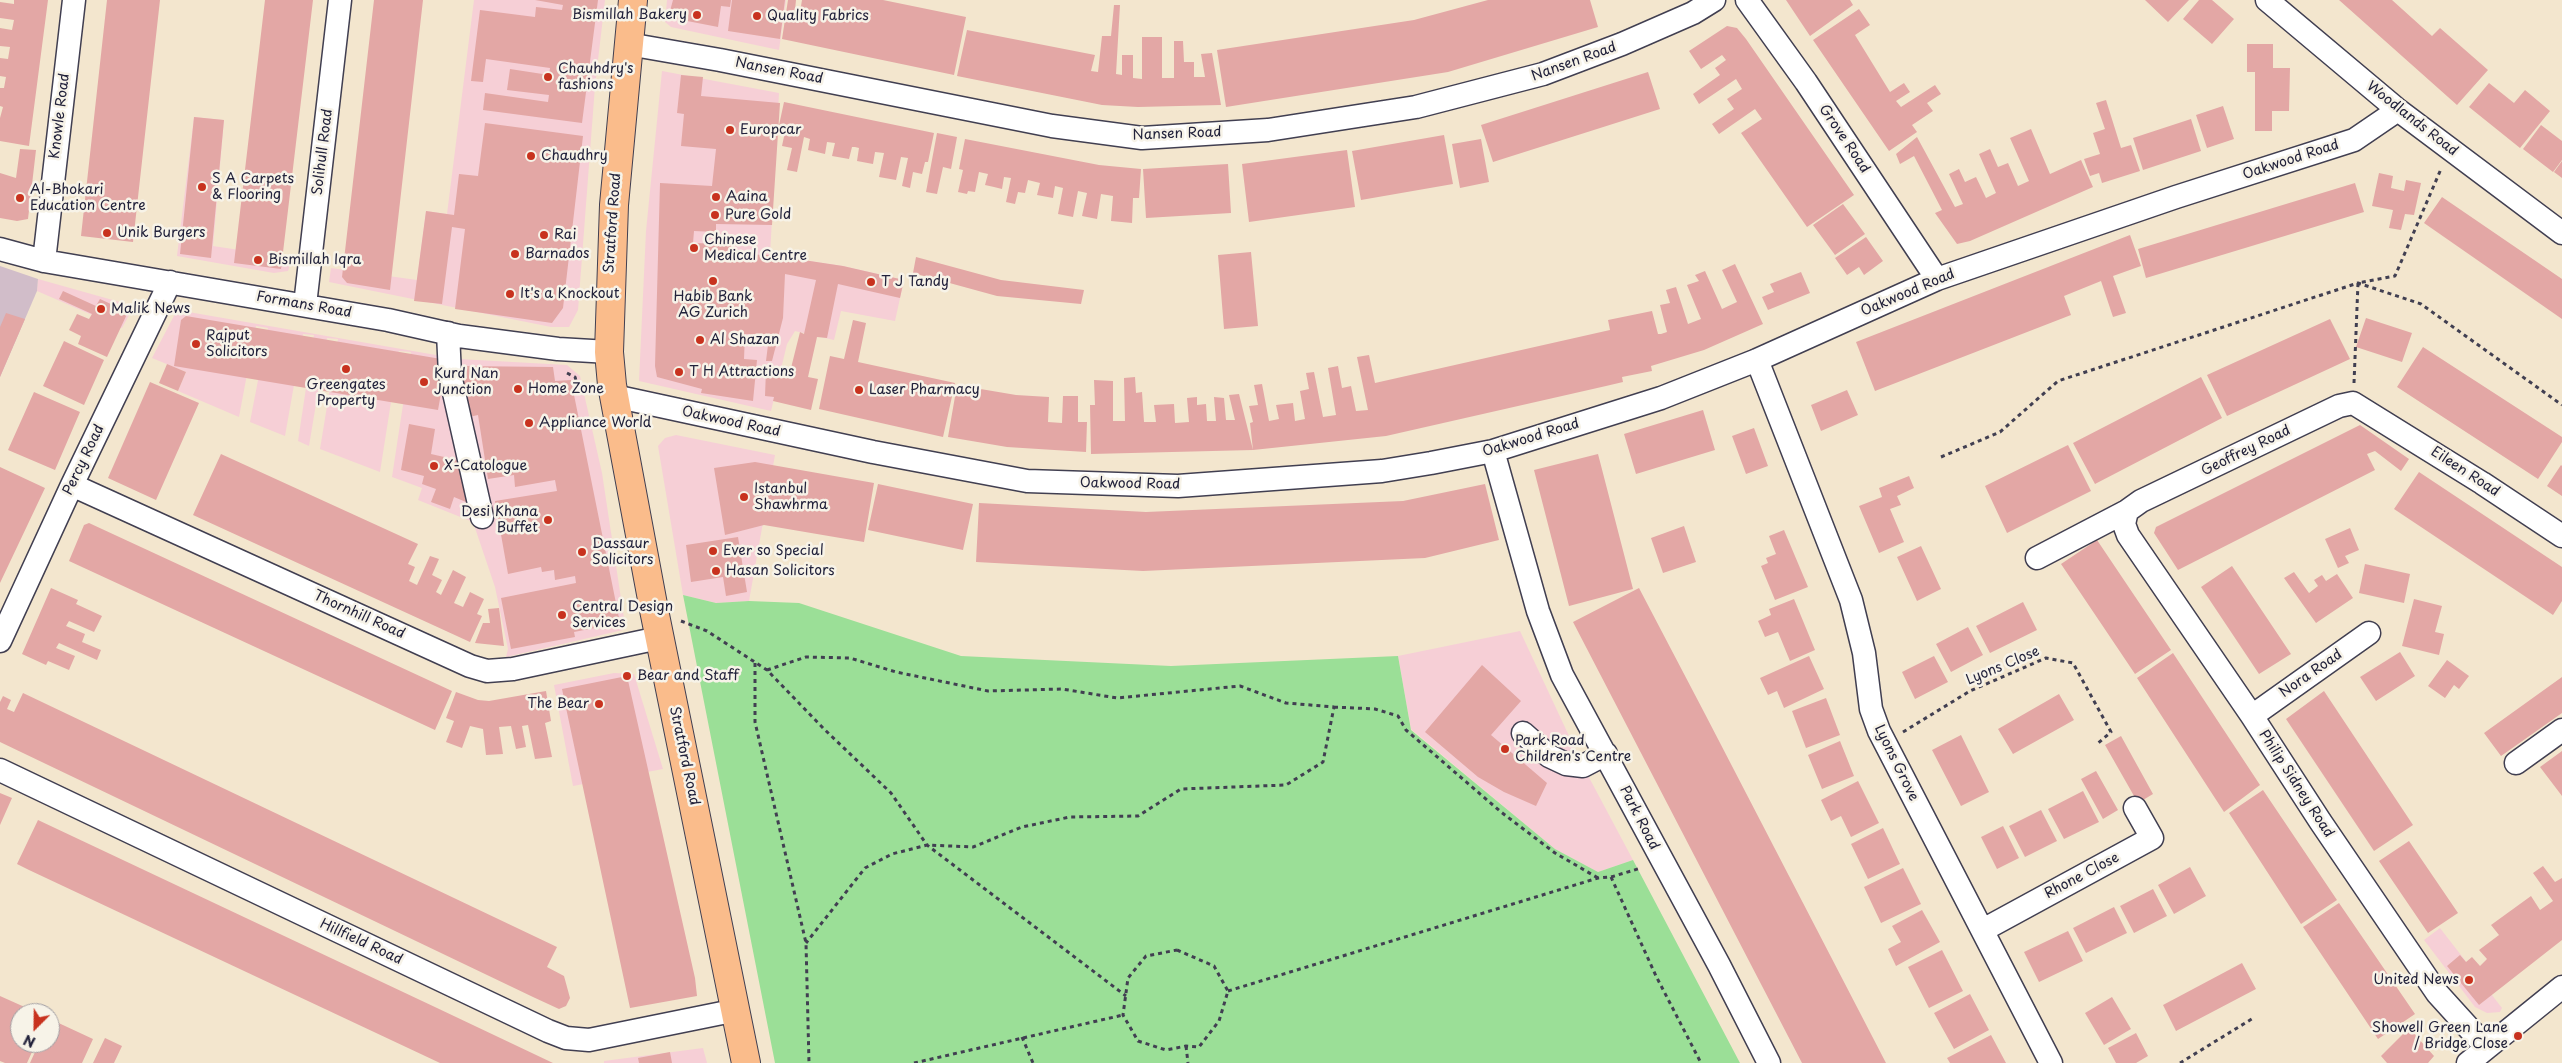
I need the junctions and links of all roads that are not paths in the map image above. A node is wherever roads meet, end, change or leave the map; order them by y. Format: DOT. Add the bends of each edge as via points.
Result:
graph roads {
  1 [pos="74,0"];
  2 [pos="340,0"];
  3 [pos="633,0"];
  4 [pos="1714,0"];
  5 [pos="1747,0"];
  6 [pos="2267,0"];
  7 [pos="628,44"];
  8 [pos="2398,110"];
  9 [pos="2562,233"];
  10 [pos="0,249"];
  11 [pos="44,261"];
  12 [pos="1937,279"];
  13 [pos="170,282"];
  14 [pos="305,305"];
  15 [pos="448,333"];
  16 [pos="609,352"];
  17 [pos="1757,360"];
  18 [pos="614,396"];
  19 [pos="2360,407"];
  20 [pos="1493,451"];
  21 [pos="72,485"];
  22 [pos="2127,511"];
  23 [pos="482,517"];
  24 [pos="2562,536"];
  25 [pos="2037,558"];
  26 [pos="2369,633"];
  27 [pos="659,638"];
  28 [pos="0,641"];
  29 [pos="2252,716"];
  30 [pos="2562,730"];
  31 [pos="1523,733"];
  32 [pos="1606,754"];
  33 [pos="2516,763"];
  34 [pos="0,770"];
  35 [pos="2135,808"];
  36 [pos="1983,930"];
  37 [pos="2562,987"];
  38 [pos="737,1010"];
  39 [pos="2486,1047"];
  40 [pos="746,1063"];
  41 [pos="1769,1063"];
  42 [pos="2051,1063"];
  43 [pos="2468,1063"];
  1 -- 11 [label="street, Knowle Road"];
  2 -- 14 [label="street, Solihull Road"];
  3 -- 7 [label="highway, Stratford Road"];
  4 -- 7 [label="street, Nansen Road" via="1693,13 1622,44 1543,74 1416,107 1268,130 1142,138 1052,126"];
  5 -- 12 [label="street, Grove Road" via="1806,82"];
  6 -- 8 [label="street, Woodlands Road"];
  7 -- 16 [label="highway, Stratford Road" via="614,205"];
  8 -- 9 [label="street, Woodlands Road"];
  8 -- 12 [label="street, Oakwood Road" via="2354,140"];
  10 -- 11 [label="street, Formans Road"];
  11 -- 13 [label="street, Formans Road"];
  12 -- 17 [label="street, Oakwood Road"];
  13 -- 14 [label="street, Formans Road"];
  13 -- 21 [label="street, Percy Road"];
  14 -- 15 [label="street, Formans Road"];
  15 -- 16 [label="street, Formans Road" via="558,349"];
  15 -- 23 [label="street" via="450,375"];
  16 -- 18 [label="highway, Stratford Road"];
  17 -- 20 [label="street, Oakwood Road" via="1661,398"];
  17 -- 36 [label="street, Lyons Grove" via="1851,600 1864,653 1871,709 1937,847"];
  18 -- 20 [label="street, Oakwood Road" via="873,452 1027,481 1178,486 1382,471"];
  18 -- 27 [label="highway, Stratford Road"];
  19 -- 22 [label="street, Geoffrey Road" via="2339,406 2141,501"];
  19 -- 24 [label="street, Eileen Road"];
  20 -- 32 [label="street, Park Road" via="1549,643 1562,675"];
  21 -- 27 [label="street, Thornhill Road" via="487,672"];
  21 -- 28 [label="street, Percy Road"];
  22 -- 25 [label="street, Geoffrey Road"];
  22 -- 29 [label="street, Philip Sidney Road" via="2124,524 2128,535"];
  26 -- 29 [label="street, Nora Road"];
  27 -- 38 [label="highway, Stratford Road"];
  29 -- 39 [label="street, Philip Sidney Road" via="2437,993"];
  30 -- 33 [label="street"];
  31 -- 32 [label="street" via="1549,756 1566,764 1583,766"];
  32 -- 41 [label="street, Park Road"];
  34 -- 38 [label="street, Hillfield Road" via="566,1038 589,1040"];
  35 -- 36 [label="street, Rhone Close" via="2152,838"];
  36 -- 42 [label="street, Lyons Grove"];
  37 -- 39 [label="street"];
  38 -- 40 [label="highway, Stratford Road"];
  39 -- 43 [label="street"];
}
